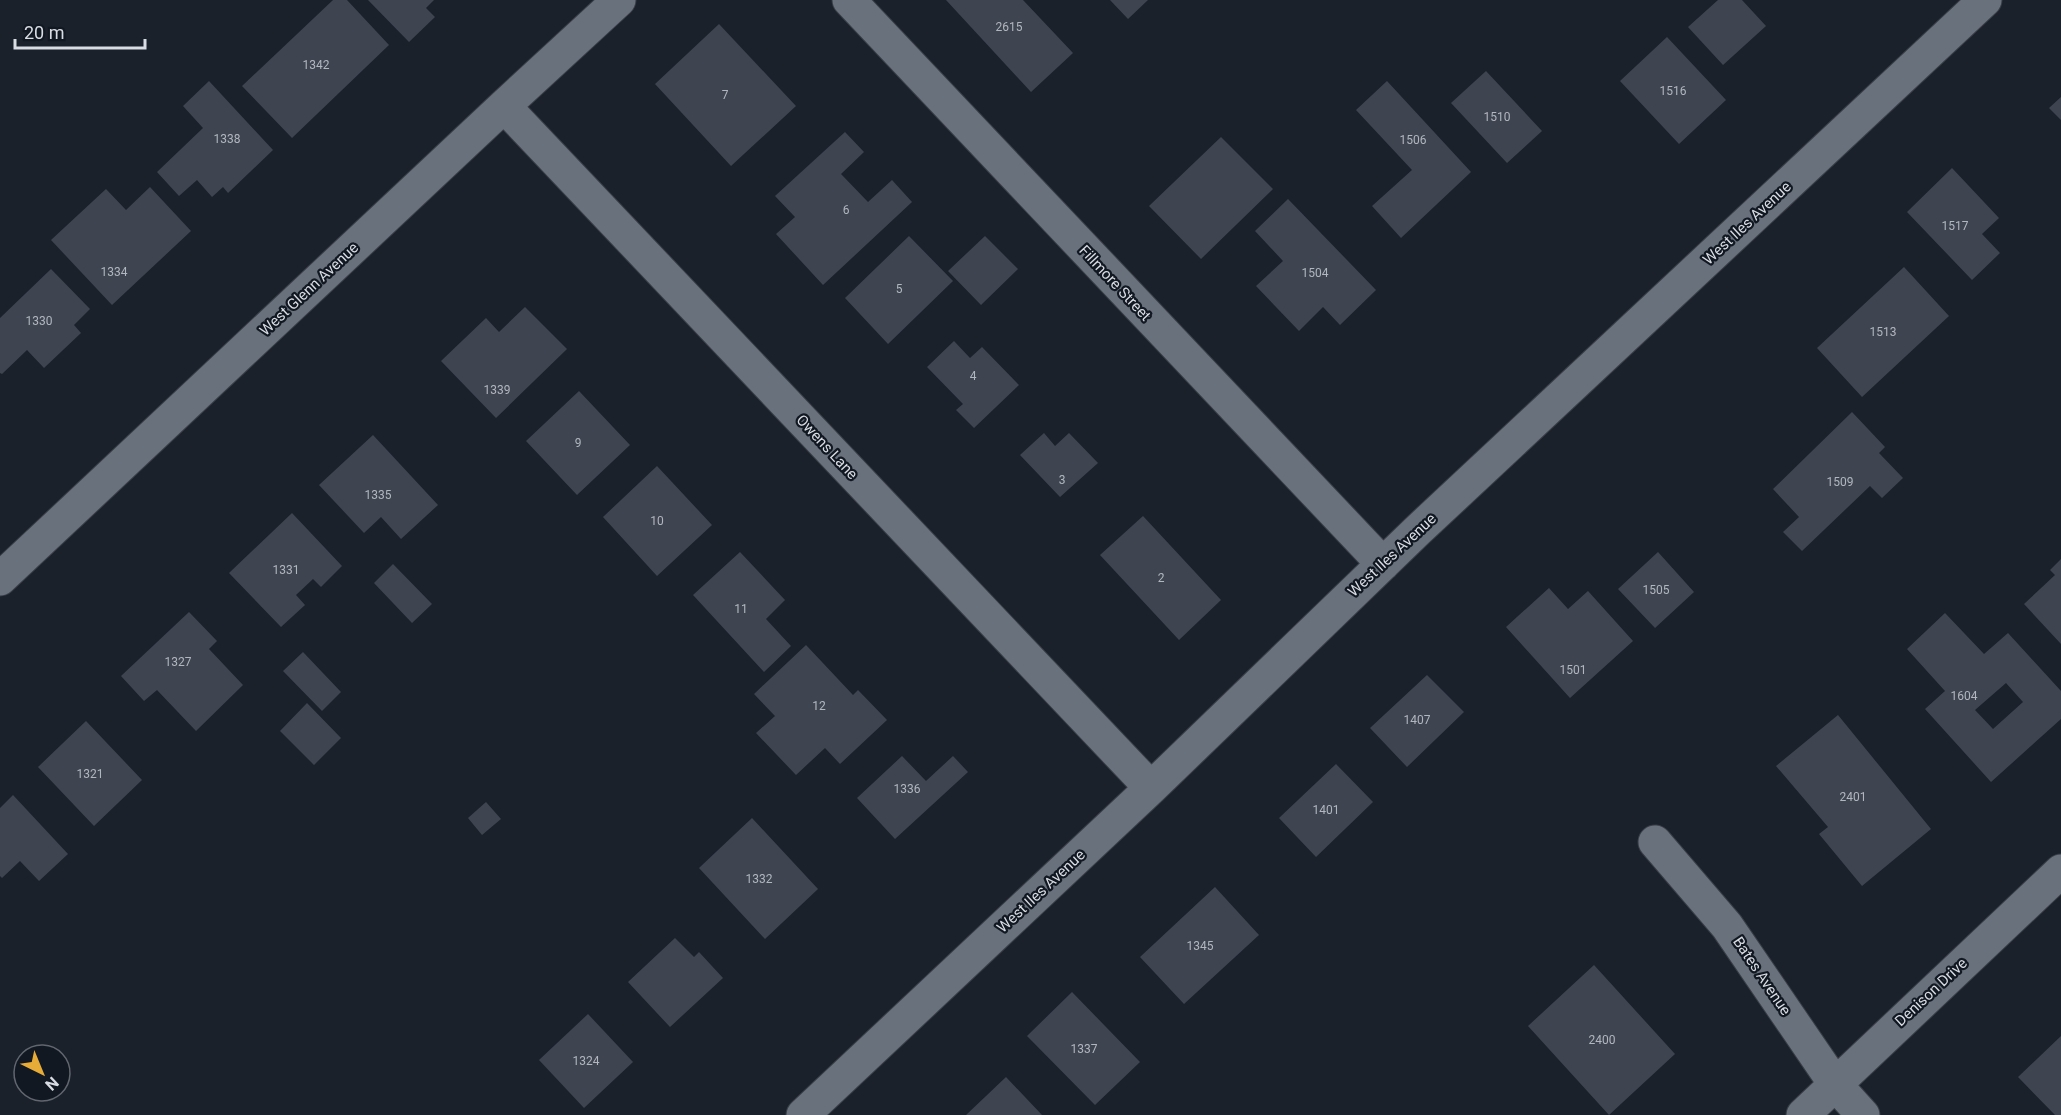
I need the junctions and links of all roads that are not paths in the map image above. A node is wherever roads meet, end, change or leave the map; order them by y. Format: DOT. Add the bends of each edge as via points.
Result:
graph roads {
  1 [pos="619,0"];
  2 [pos="849,0"];
  3 [pos="1985,0"];
  4 [pos="504,106"];
  5 [pos="1383,564"];
  6 [pos="0,579"];
  7 [pos="1150,788"];
  8 [pos="1655,842"];
  9 [pos="2061,871"];
  10 [pos="1835,1084"];
  11 [pos="803,1115"];
  12 [pos="1803,1115"];
  13 [pos="1863,1115"];
  1 -- 4 [label="street, West Glenn Avenue"];
  2 -- 5 [label="street, Fillmore Street"];
  3 -- 5 [label="street, West Iles Avenue"];
  4 -- 6 [label="street, West Glenn Avenue"];
  4 -- 7 [label="street, Owens Lane"];
  5 -- 7 [label="street, West Iles Avenue"];
  7 -- 11 [label="street, West Iles Avenue"];
  8 -- 10 [label="street, Bates Avenue" via="1727,926"];
  9 -- 10 [label="street, Denison Drive"];
  10 -- 12 [label="street, Denison Drive"];
  10 -- 13 [label="street, Bates Avenue"];
}
